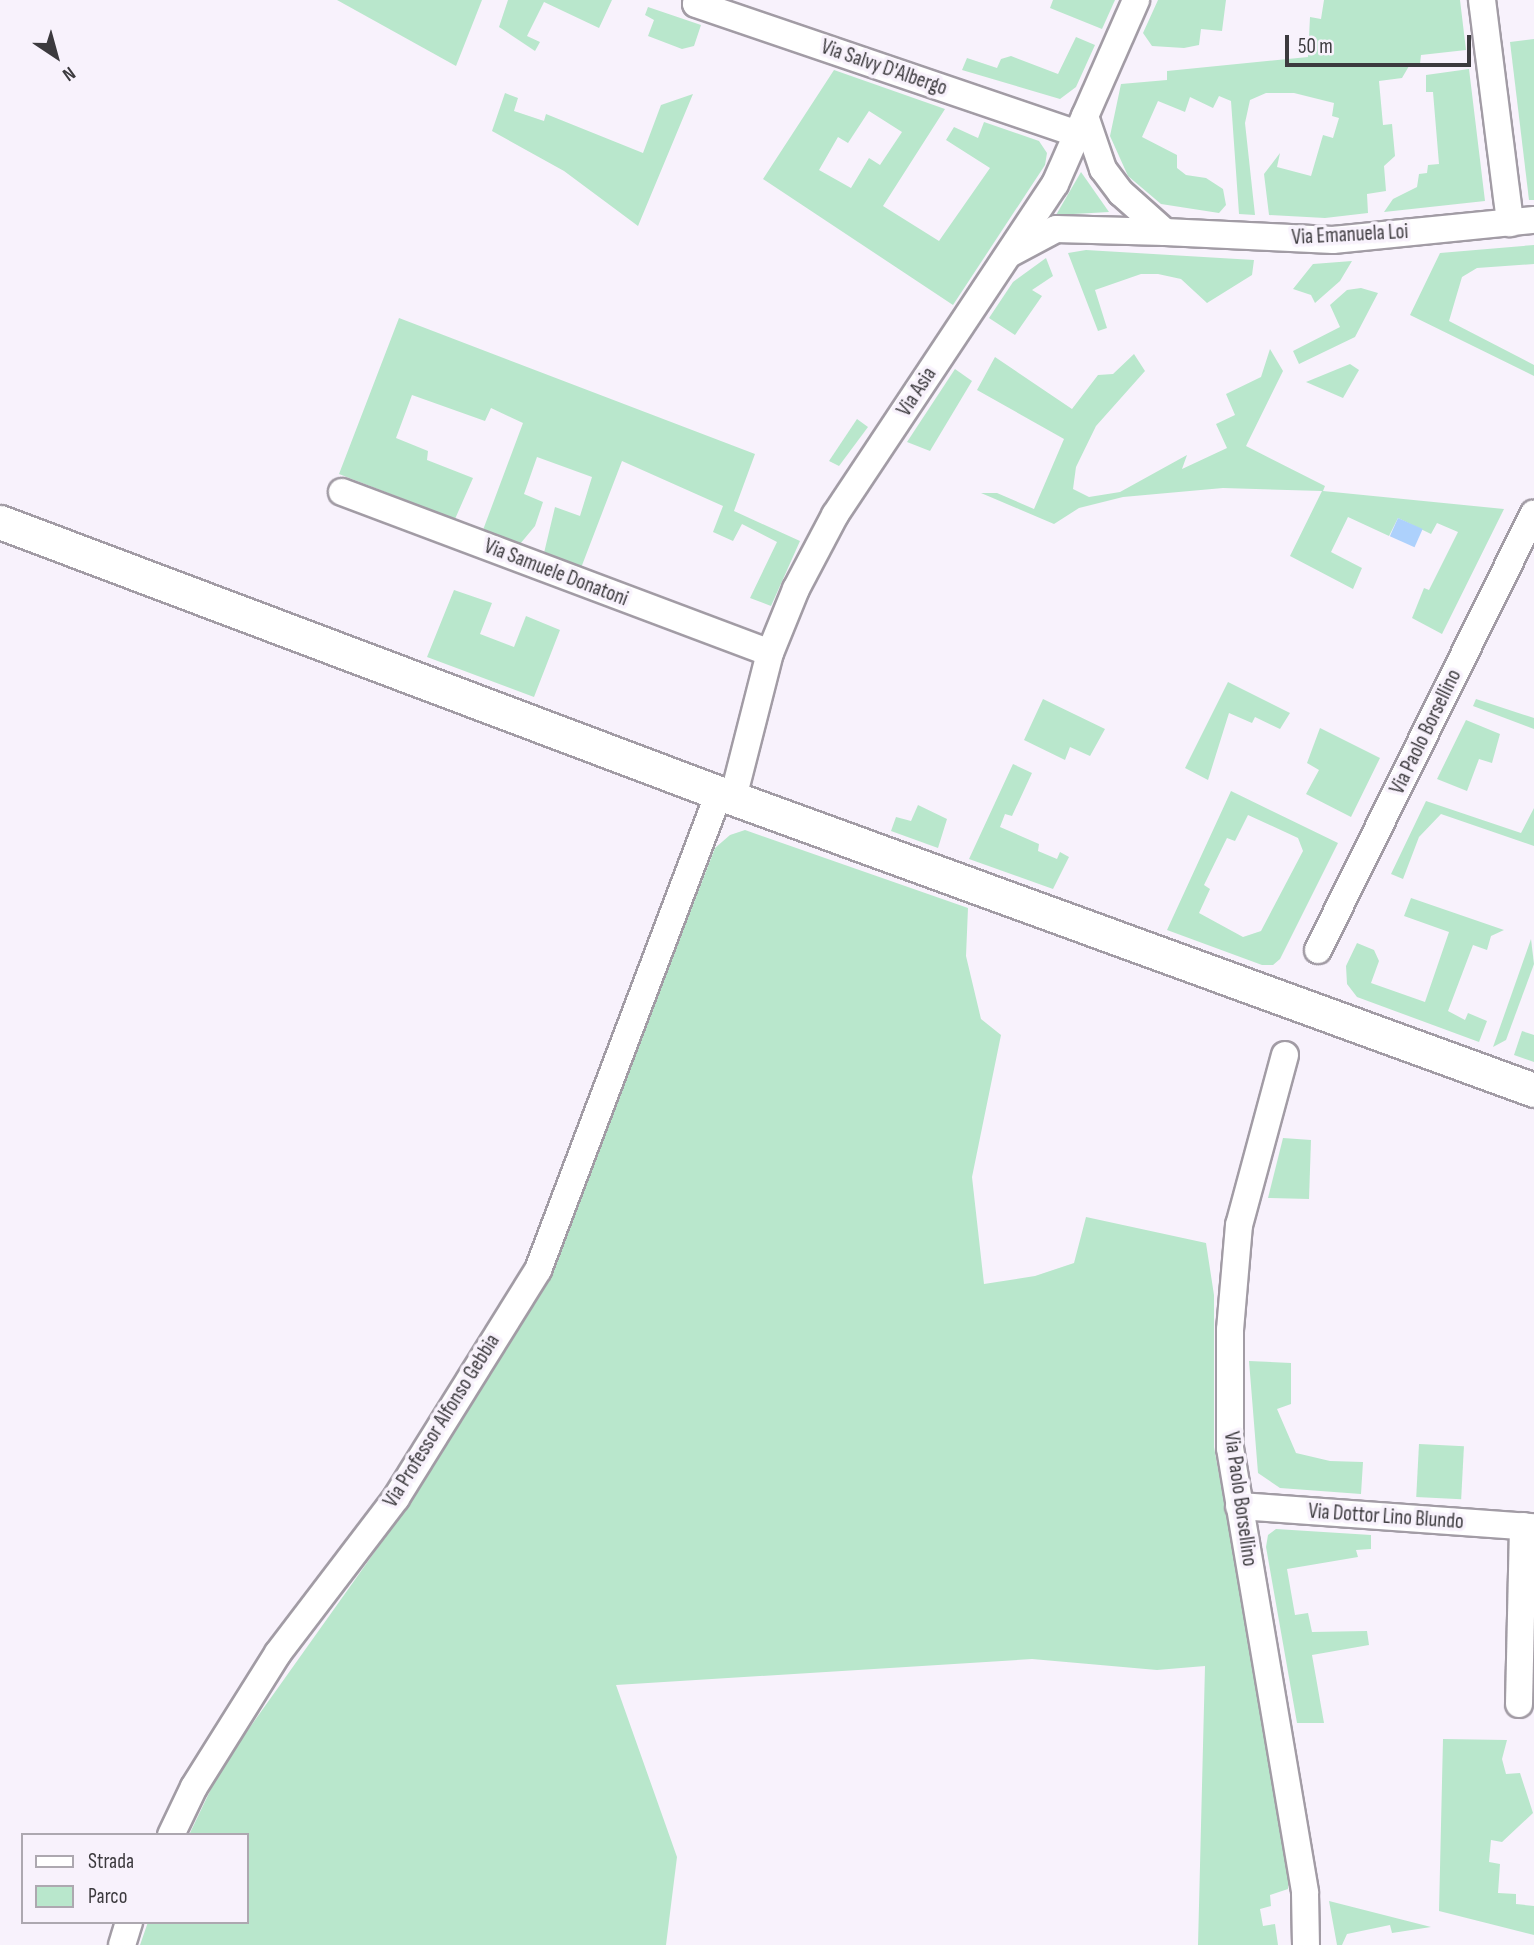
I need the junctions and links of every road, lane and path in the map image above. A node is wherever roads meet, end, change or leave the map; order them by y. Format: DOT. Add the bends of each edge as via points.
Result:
graph roads {
  1 [pos="1136,0"];
  2 [pos="1482,0"];
  3 [pos="693,1"];
  4 [pos="1081,125"];
  5 [pos="1522,222"];
  6 [pos="1165,232"];
  7 [pos="1006,255"];
  8 [pos="342,492"];
  9 [pos="1534,513"];
  10 [pos="0,522"];
  11 [pos="770,653"];
  12 [pos="726,796"];
  13 [pos="1318,950"];
  14 [pos="1285,1055"];
  15 [pos="1534,1090"];
  16 [pos="1239,1506"];
  17 [pos="1529,1527"];
  18 [pos="1519,1704"];
  19 [pos="172,1833"];
  20 [pos="128,1924"];
  21 [pos="122,1945"];
  22 [pos="1306,1945"];
  1 -- 4 [label="street, Via Asia"];
  2 -- 5 [label="street"];
  3 -- 4 [label="street, Via Salvy D'Albergo"];
  4 -- 6 [label="street" via="1121,193"];
  4 -- 7 [label="street, Via Asia" via="1055,184"];
  5 -- 6 [label="street, Via Emanuela Loi" via="1333,240"];
  6 -- 7 [label="street, Via Emanuela Loi" via="1056,229"];
  7 -- 11 [label="street, Via Asia" via="835,515 796,589"];
  8 -- 11 [label="street, Via Samuele Donatoni"];
  9 -- 13 [label="street, Via Paolo Borsellino"];
  10 -- 12 [label="main road"];
  11 -- 12 [label="street, Via Asia"];
  12 -- 15 [label="main road"];
  12 -- 19 [label="street, Via Professor Alfonso Gebbia" via="650,974 538,1270 396,1498 278,1653 194,1787"];
  14 -- 16 [label="street, Via Paolo Borsellino" via="1239,1224 1230,1448"];
  16 -- 17 [label="street, Via Dottor Lino Blundo"];
  16 -- 22 [label="street, Via Paolo Borsellino" via="1304,1893"];
  17 -- 18 [label="street"];
  20 -- 21 [label="street"];
}
